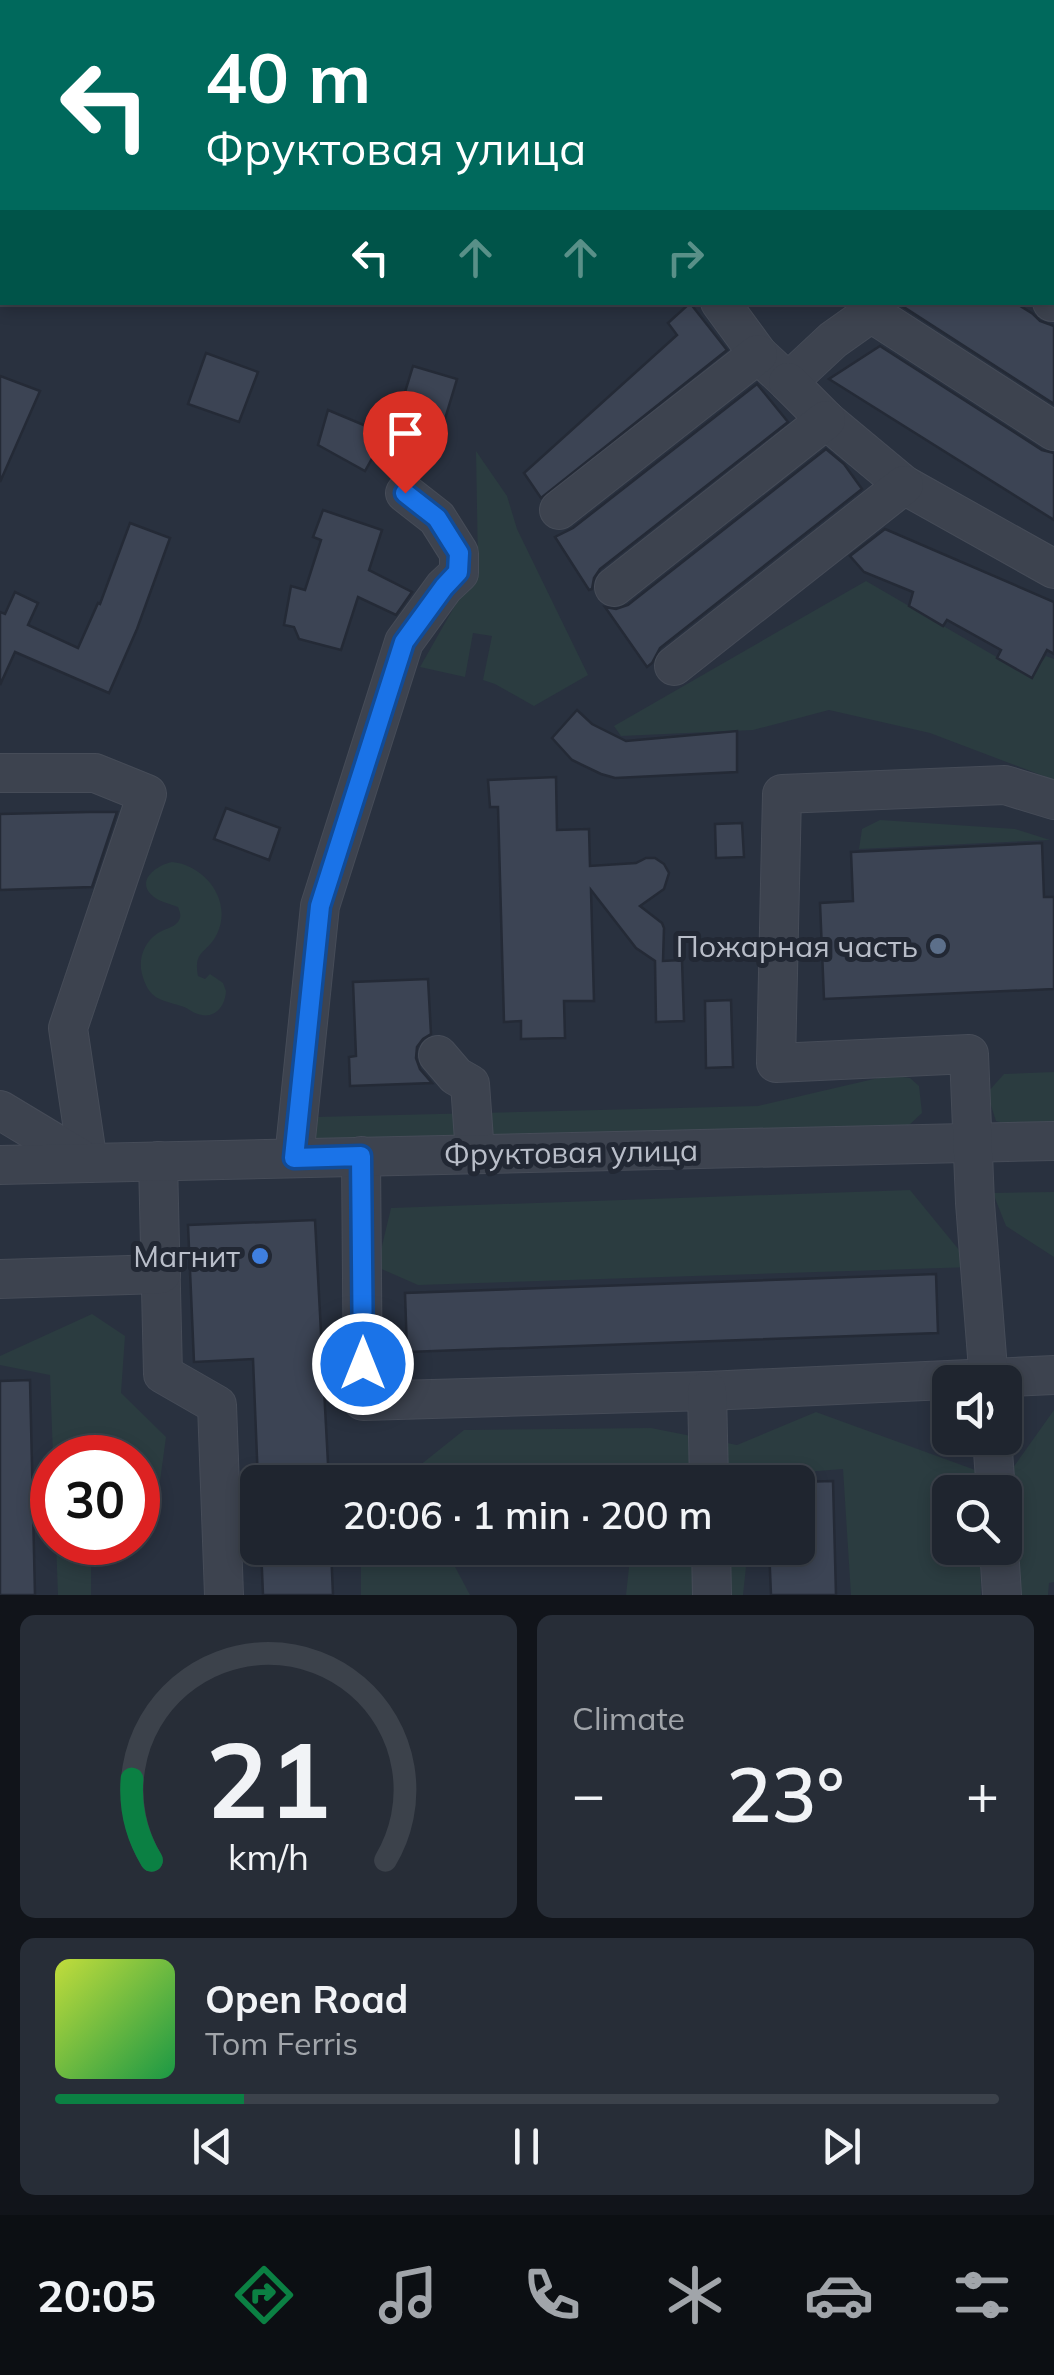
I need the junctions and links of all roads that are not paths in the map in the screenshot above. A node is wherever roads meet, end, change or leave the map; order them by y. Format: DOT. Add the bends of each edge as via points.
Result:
graph roads {
  1 [pos="722,305"];
  2 [pos="758,354"];
  3 [pos="788,382"];
  4 [pos="826,420"];
  5 [pos="1054,430"];
  6 [pos="904,485"];
  7 [pos="405,493"];
  8 [pos="559,510"];
  9 [pos="1054,570"];
  10 [pos="614,586"];
  11 [pos="674,666"];
  12 [pos="0,773"];
  13 [pos="1054,800"];
  14 [pos="438,1056"];
  15 [pos="0,1110"];
  16 [pos="1054,1141"];
  17 [pos="974,1143"];
  18 [pos="475,1154"];
  19 [pos="361,1156"];
  20 [pos="294,1158"];
  21 [pos="158,1161"];
  22 [pos="88,1163"];
  23 [pos="0,1165"];
  24 [pos="161,1274"];
  25 [pos="0,1280"];
  26 [pos="988,1365"];
  27 [pos="1054,1374"];
  28 [pos="1022,1377"];
  29 [pos="932,1382"];
  30 [pos="707,1390"];
  31 [pos="709,1465"];
  32 [pos="711,1565"];
  33 [pos="1000,1565"];
  34 [pos="224,1595"];
  35 [pos="712,1595"];
  36 [pos="1002,1595"];
  1 -- 2 [label="street"];
  2 -- 3 [label="street"];
  2 -- 8 [label="street"];
  3 -- 4 [label="street"];
  3 -- 5 [label="street" via="872,313"];
  4 -- 6 [label="street"];
  4 -- 10 [label="street"];
  6 -- 9 [label="street"];
  6 -- 11 [label="street"];
  7 -- 20 [label="street" via="437,518 459,553 458,572 404,642 320,906"];
  12 -- 22 [label="street" via="95,773 147,794 68,1028"];
  13 -- 17 [label="street" via="1005,785 782,794 776,1063 970,1054"];
  14 -- 18 [label="street" via="470,1084"];
  15 -- 22 [label="street"];
  16 -- 17 [label="street, Фруктовая улица"];
  17 -- 18 [label="street, Фруктовая улица"];
  17 -- 26 [label="street"];
  18 -- 19 [label="street, Фруктовая улица"];
  19 -- 20 [label="street, Фруктовая улица"];
  19 -- 30 [label="street" via="363,1401"];
  20 -- 21 [label="street, Фруктовая улица"];
  21 -- 22 [label="street, Фруктовая улица"];
  21 -- 24 [label="street"];
  22 -- 23 [label="street, Фруктовая улица"];
  24 -- 25 [label="street"];
  24 -- 34 [label="street" via="163,1374 218,1404"];
  27 -- 28 [label="street"];
  29 -- 30 [label="street"];
  30 -- 31 [label="street"];
  32 -- 35 [label="street"];
  33 -- 36 [label="street"];
}
